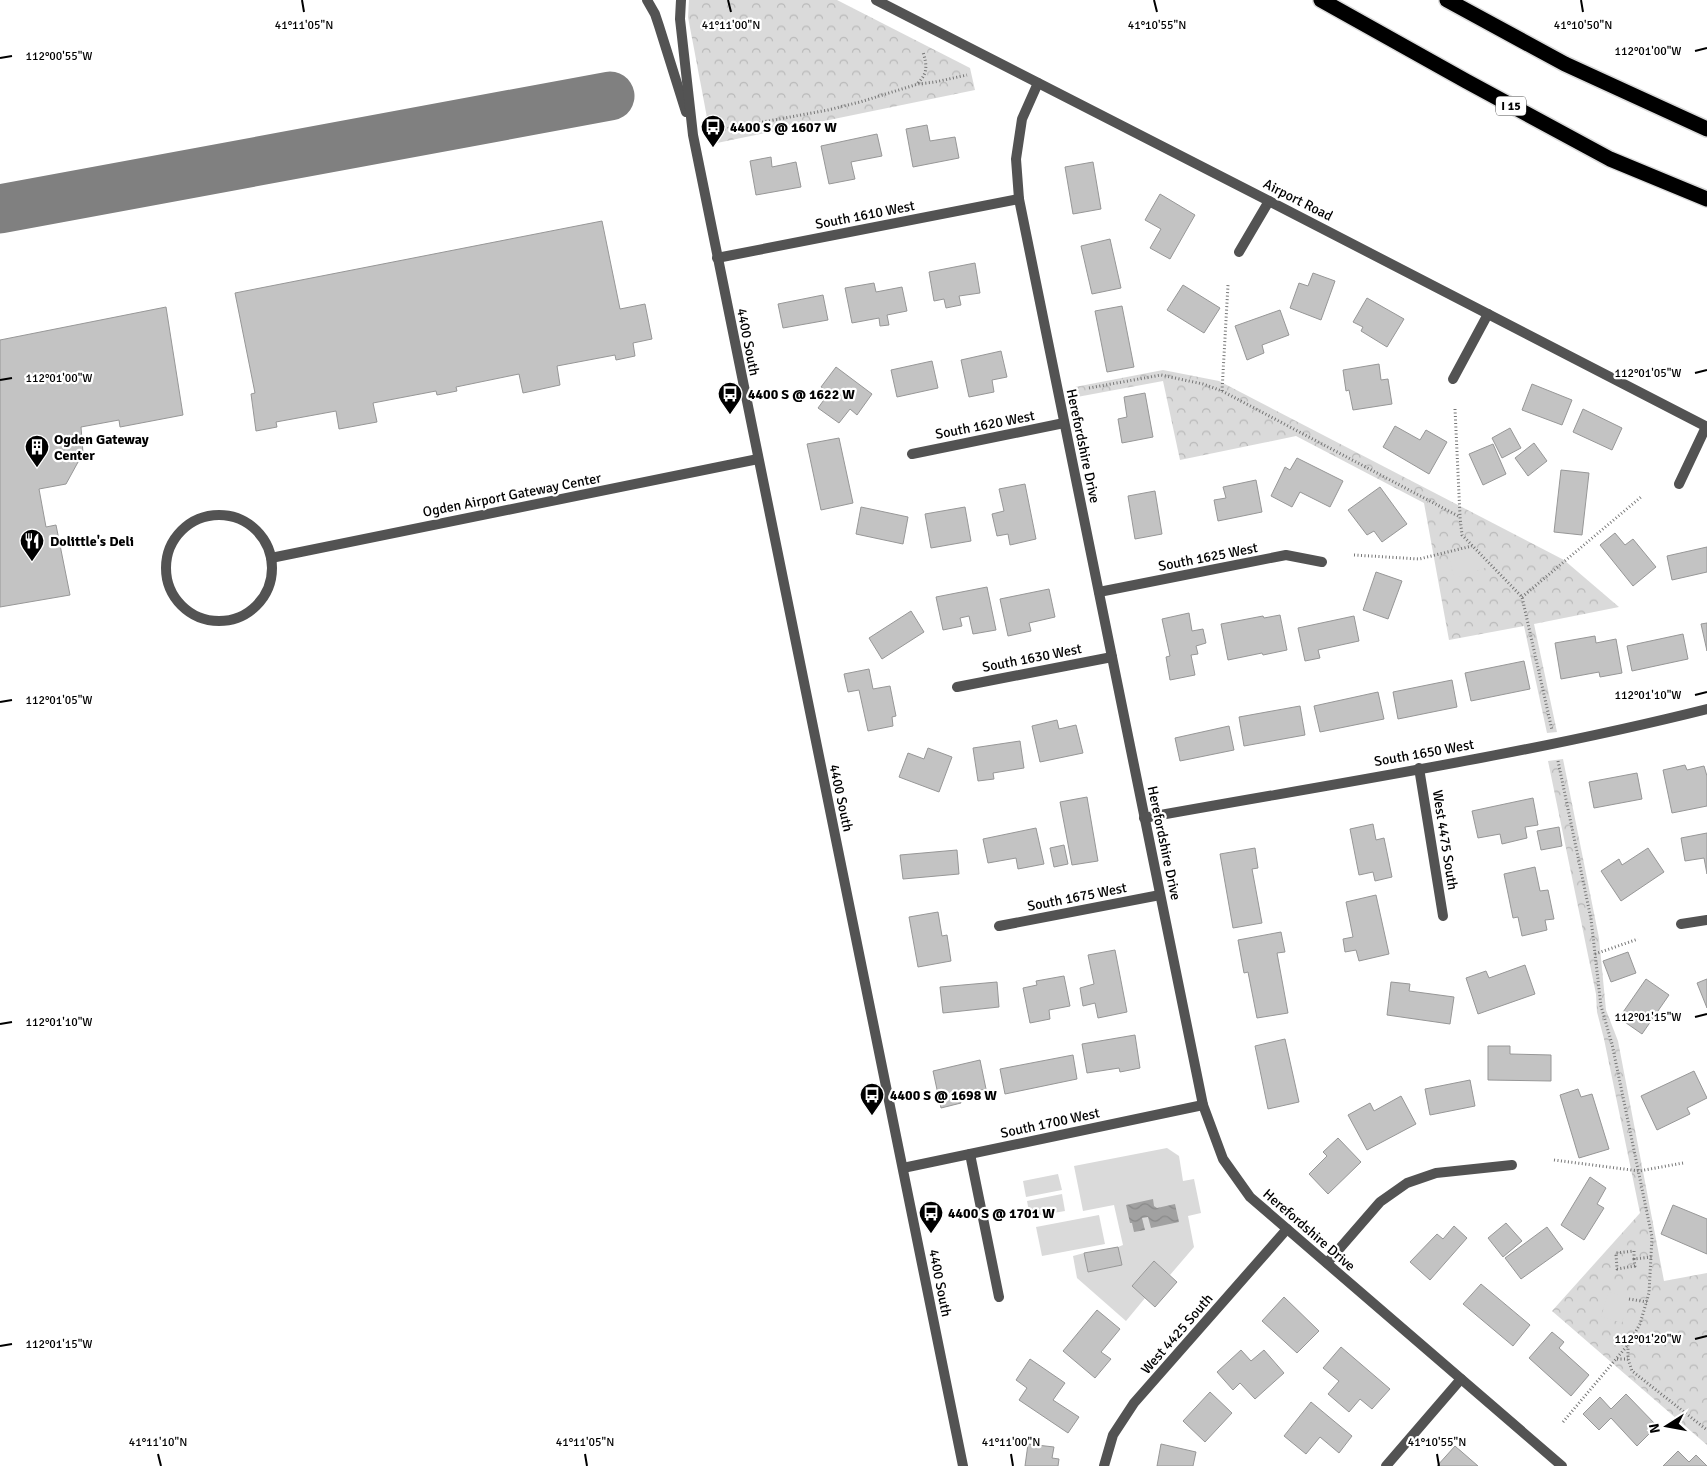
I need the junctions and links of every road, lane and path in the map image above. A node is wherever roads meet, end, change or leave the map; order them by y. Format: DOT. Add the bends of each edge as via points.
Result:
graph roads {
  1 [pos="647,0"];
  2 [pos="681,0"];
  3 [pos="876,0"];
  4 [pos="1321,0"];
  5 [pos="1447,0"];
  6 [pos="923,52"];
  7 [pos="967,75"];
  8 [pos="1038,83"];
  9 [pos="918,84"];
  10 [pos="1707,128"];
  11 [pos="714,132"];
  12 [pos="693,135"];
  13 [pos="1018,199"];
  14 [pos="1707,199"];
  15 [pos="1269,201"];
  16 [pos="1240,252"];
  17 [pos="717,258"];
  18 [pos="1228,285"];
  19 [pos="1488,314"];
  20 [pos="1453,379"];
  21 [pos="1089,388"];
  22 [pos="1222,391"];
  23 [pos="1455,409"];
  24 [pos="1064,423"];
  25 [pos="1707,427"];
  26 [pos="912,454"];
  27 [pos="758,459"];
  28 [pos="1679,484"];
  29 [pos="1641,497"];
  30 [pos="1460,517"];
  31 [pos="1472,546"];
  32 [pos="1354,555"];
  33 [pos="272,558"];
  34 [pos="1322,562"];
  35 [pos="1099,592"];
  36 [pos="1522,597"];
  37 [pos="1112,657"];
  38 [pos="957,687"];
  39 [pos="1707,709"];
  40 [pos="1552,730"];
  41 [pos="1558,761"];
  42 [pos="1419,768"];
  43 [pos="1144,818"];
  44 [pos="1160,895"];
  45 [pos="1443,916"];
  46 [pos="1707,920"];
  47 [pos="1681,924"];
  48 [pos="1000,926"];
  49 [pos="1638,939"];
  50 [pos="1595,954"];
  51 [pos="1203,1105"];
  52 [pos="970,1154"];
  53 [pos="1554,1160"];
  54 [pos="1683,1164"];
  55 [pos="1512,1166"];
  56 [pos="903,1168"];
  57 [pos="1639,1171"];
  58 [pos="1287,1229"];
  59 [pos="1652,1257"];
  60 [pos="1634,1259"];
  61 [pos="1327,1263"];
  62 [pos="999,1297"];
  63 [pos="1629,1299"];
  64 [pos="1647,1302"];
  65 [pos="1628,1345"];
  66 [pos="1617,1359"];
  67 [pos="1628,1359"];
  68 [pos="1461,1379"];
  69 [pos="1563,1422"];
  70 [pos="1707,1430"];
  71 [pos="963,1466"];
  72 [pos="1104,1466"];
  73 [pos="1386,1466"];
  74 [pos="1562,1466"];
  1 -- 12 [label="street, 4400 South" via="655,14"];
  2 -- 12 [label="street, 4400 South"];
  3 -- 8 [label="street, Airport Road"];
  4 -- 14 [label="highway, I 15" via="1610,159"];
  5 -- 10 [label="highway" via="1565,64"];
  6 -- 9 [label="path" via="927,66"];
  7 -- 9 [label="path"];
  8 -- 13 [label="street, Herefordshire Drive" via="1022,119 1016,159"];
  8 -- 15 [label="street, Airport Road"];
  9 -- 11 [label="path" via="828,110"];
  12 -- 17 [label="street, 4400 South"];
  13 -- 17 [label="street, South 1610 West"];
  13 -- 24 [label="street, Herefordshire Drive"];
  15 -- 16 [label="street"];
  15 -- 19 [label="street, Airport Road"];
  17 -- 27 [label="street, 4400 South"];
  18 -- 22 [label="path"];
  19 -- 20 [label="street"];
  19 -- 25 [label="street, Airport Road"];
  21 -- 22 [label="path" via="1161,375"];
  22 -- 30 [label="path"];
  23 -- 30 [label="path"];
  24 -- 26 [label="street, South 1620 West"];
  24 -- 35 [label="street, Herefordshire Drive"];
  25 -- 28 [label="street"];
  27 -- 33 [label="street, Ogden Airport Gateway Center"];
  27 -- 56 [label="street, 4400 South"];
  29 -- 36 [label="path"];
  30 -- 31 [label="path" via="1462,536"];
  31 -- 32 [label="path" via="1419,559"];
  31 -- 36 [label="path"];
  33 -- 33 [label="street" via="260,534 245,522 221,515 203,517 186,526 174,540 167,560 169,586 178,602 189,612 223,621 241,617 266,594 272,577"];
  34 -- 35 [label="street, South 1625 West" via="1286,555"];
  35 -- 37 [label="street, Herefordshire Drive"];
  36 -- 40 [label="path"];
  37 -- 38 [label="street, South 1630 West"];
  37 -- 43 [label="street, Herefordshire Drive"];
  39 -- 42 [label="street, South 1650 West" via="1628,729"];
  41 -- 50 [label="path" via="1591,918"];
  42 -- 43 [label="street, South 1650 West"];
  42 -- 45 [label="street, West 4475 South"];
  43 -- 44 [label="street, Herefordshire Drive"];
  44 -- 48 [label="street, South 1675 West"];
  44 -- 51 [label="street, Herefordshire Drive"];
  46 -- 47 [label="street"];
  49 -- 50 [label="path"];
  50 -- 57 [label="path" via="1601,1006"];
  51 -- 52 [label="street, South 1700 West"];
  51 -- 58 [label="street, Herefordshire Drive" via="1223,1158 1250,1197"];
  52 -- 56 [label="street, South 1700 West"];
  52 -- 62 [label="street"];
  53 -- 57 [label="path"];
  54 -- 57 [label="path"];
  55 -- 61 [label="street" via="1436,1173 1407,1183 1380,1202"];
  56 -- 71 [label="street, 4400 South"];
  57 -- 59 [label="path" via="1652,1238"];
  58 -- 61 [label="street, Herefordshire Drive"];
  58 -- 72 [label="street, West 4425 South" via="1134,1403 1113,1435"];
  59 -- 60 [label="path"];
  59 -- 64 [label="path"];
  60 -- 60 [label="path" via="1635,1266 1617,1269 1616,1253 1634,1251"];
  61 -- 68 [label="street, Herefordshire Drive"];
  63 -- 64 [label="path"];
  64 -- 65 [label="path"];
  65 -- 66 [label="path"];
  65 -- 67 [label="path"];
  66 -- 67 [label="path"];
  66 -- 69 [label="path"];
  67 -- 70 [label="path" via="1632,1371"];
  68 -- 73 [label="street"];
  68 -- 74 [label="street, Herefordshire Drive"];
}
